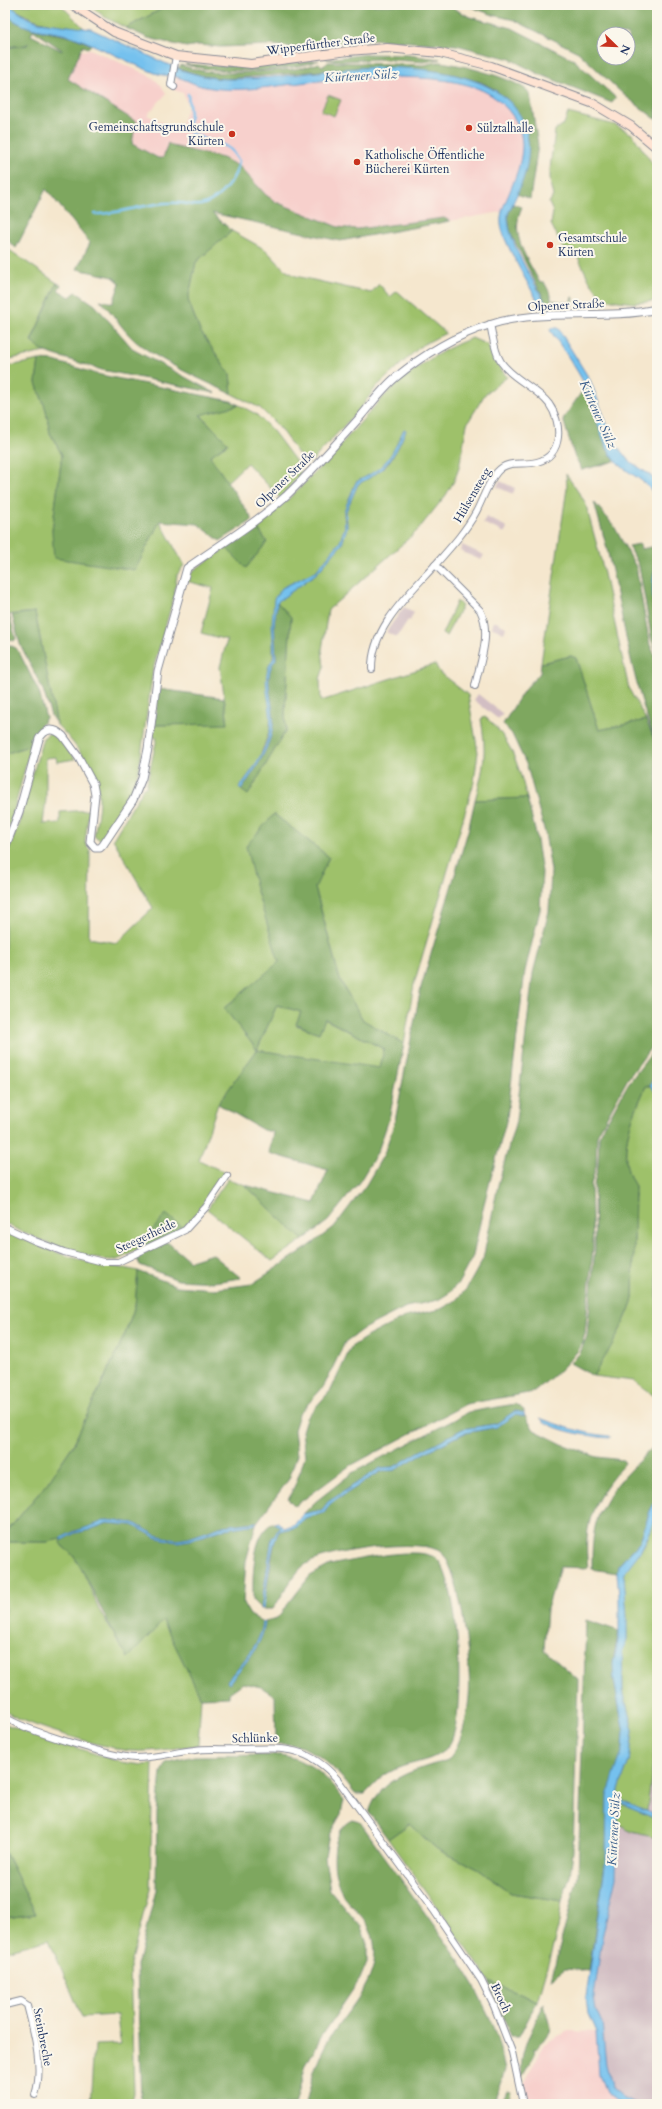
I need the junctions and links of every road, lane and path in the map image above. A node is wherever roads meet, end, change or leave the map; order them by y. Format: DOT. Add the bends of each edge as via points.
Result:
graph roads {
  1 [pos="74,5"];
  2 [pos="175,59"];
  3 [pos="174,87"];
  4 [pos="657,148"];
  5 [pos="656,309"];
  6 [pos="657,323"];
  7 [pos="490,324"];
  8 [pos="435,565"];
  9 [pos="372,669"];
  10 [pos="475,686"];
  11 [pos="5,848"];
  12 [pos="227,1176"];
  13 [pos="5,1227"];
  14 [pos="5,1717"];
  15 [pos="435,1912"];
  16 [pos="5,2005"];
  17 [pos="35,2095"];
  18 [pos="523,2104"];
  1 -- 2 [label="main road, Wipperfürther Straße" via="114,32"];
  2 -- 3 [label="street" via="171,79 171,85"];
  2 -- 4 [label="main road, Wipperfürther Straße" via="251,64 387,48 440,53 492,66 594,104 631,126"];
  5 -- 6 [label="street"];
  5 -- 7 [label="street, Olpener Straße" via="613,314 526,318"];
  7 -- 8 [label="street, Hülsensteeg" via="495,349 502,363 512,374 538,392 556,416 558,442 552,452 537,462 512,463 500,468 468,526"];
  7 -- 11 [label="street, Olpener Straße" via="454,338 422,357 394,379 286,496 255,522 187,568 158,671 142,778 133,800 104,846 95,848 90,842 95,795 90,777 63,736 50,729 45,730 38,739 19,812"];
  8 -- 9 [label="street, Hülsensteeg" via="385,626 372,655"];
  8 -- 10 [label="street" via="475,604 483,616 485,636"];
  12 -- 13 [label="street, Steegerheide" via="185,1230 118,1262 99,1261 64,1252"];
  14 -- 15 [label="street, Schlünke" via="60,1739 134,1758 198,1749 276,1748 307,1756 324,1766 338,1780"];
  15 -- 18 [label="street, Broch" via="477,1974 494,2006 512,2052"];
  16 -- 17 [label="street, Steinbreche" via="21,2001 27,2005 39,2070 40,2082"];
}
